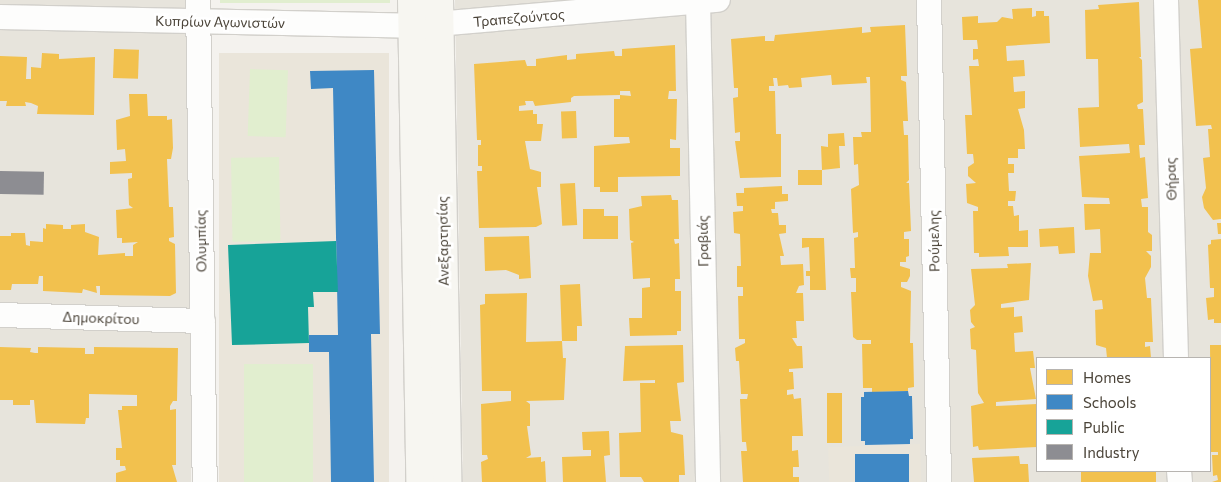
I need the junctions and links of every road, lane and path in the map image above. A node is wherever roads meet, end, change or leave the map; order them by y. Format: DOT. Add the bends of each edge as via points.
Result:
graph roads {
  1 [pos="929,0"];
  2 [pos="1166,0"];
  3 [pos="705,1"];
  4 [pos="198,11"];
  5 [pos="426,13"];
  6 [pos="0,17"];
  7 [pos="0,316"];
  8 [pos="203,321"];
  9 [pos="1176,357"];
  10 [pos="205,482"];
  11 [pos="420,482"];
  12 [pos="447,482"];
  13 [pos="708,482"];
  14 [pos="939,482"];
  1 -- 14 [label="street, Ρούμελης"];
  2 -- 9 [label="street, Θήρας"];
  3 -- 5 [label="street, Τραπεζούντος"];
  3 -- 13 [label="street, Γραβιάς"];
  4 -- 5 [label="street, Κυπρίων Αγωνιστών"];
  4 -- 6 [label="street, Κυπρίων Αγωνιστών"];
  4 -- 8 [label="street, Ολυμπίας"];
  5 -- 11 [label="main road, Ανεξαρτησίας"];
  5 -- 12 [label="main road, Ανεξαρτησίας"];
  7 -- 8 [label="street, Δημοκρίτου"];
  8 -- 10 [label="street, Ολυμπίας"];
}
